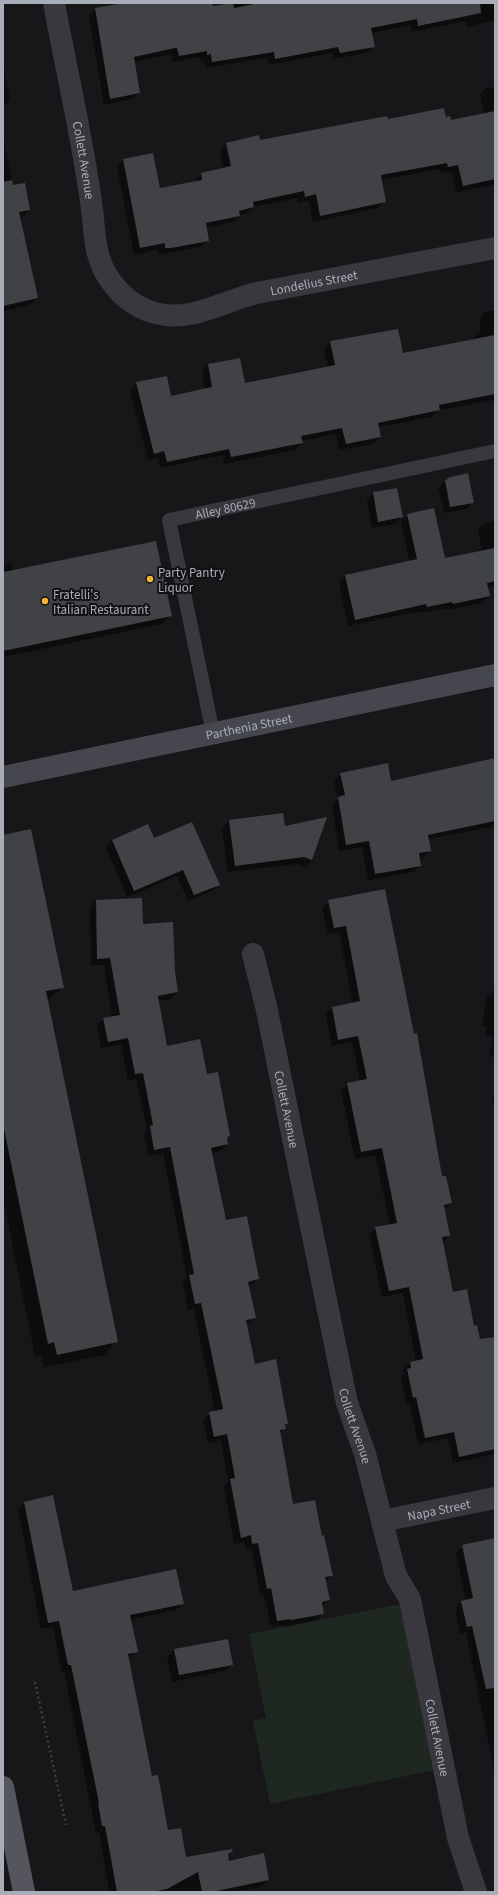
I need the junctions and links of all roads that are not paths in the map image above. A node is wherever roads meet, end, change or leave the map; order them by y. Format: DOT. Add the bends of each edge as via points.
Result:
graph roads {
  1 [pos="54,3"];
  2 [pos="495,248"];
  3 [pos="135,306"];
  4 [pos="495,451"];
  5 [pos="495,676"];
  6 [pos="213,733"];
  7 [pos="3,777"];
  8 [pos="254,954"];
  9 [pos="495,1498"];
  10 [pos="382,1521"];
  11 [pos="3,1787"];
  12 [pos="24,1892"];
  13 [pos="476,1892"];
  1 -- 3 [label="street, Collett Avenue" via="92,203 95,247 105,272 117,289"];
  2 -- 3 [label="street, Londelius Street" via="238,297 196,314 156,314"];
  4 -- 6 [label="lane, Alley 80629" via="169,520"];
  5 -- 6 [label="main road, Parthenia Street"];
  6 -- 7 [label="main road, Parthenia Street"];
  8 -- 10 [label="street, Collett Avenue" via="347,1403 365,1454"];
  9 -- 10 [label="street, Napa Street"];
  10 -- 13 [label="street, Collett Avenue" via="396,1576 410,1599 458,1838"];
  11 -- 12 [label="main road"];
}
